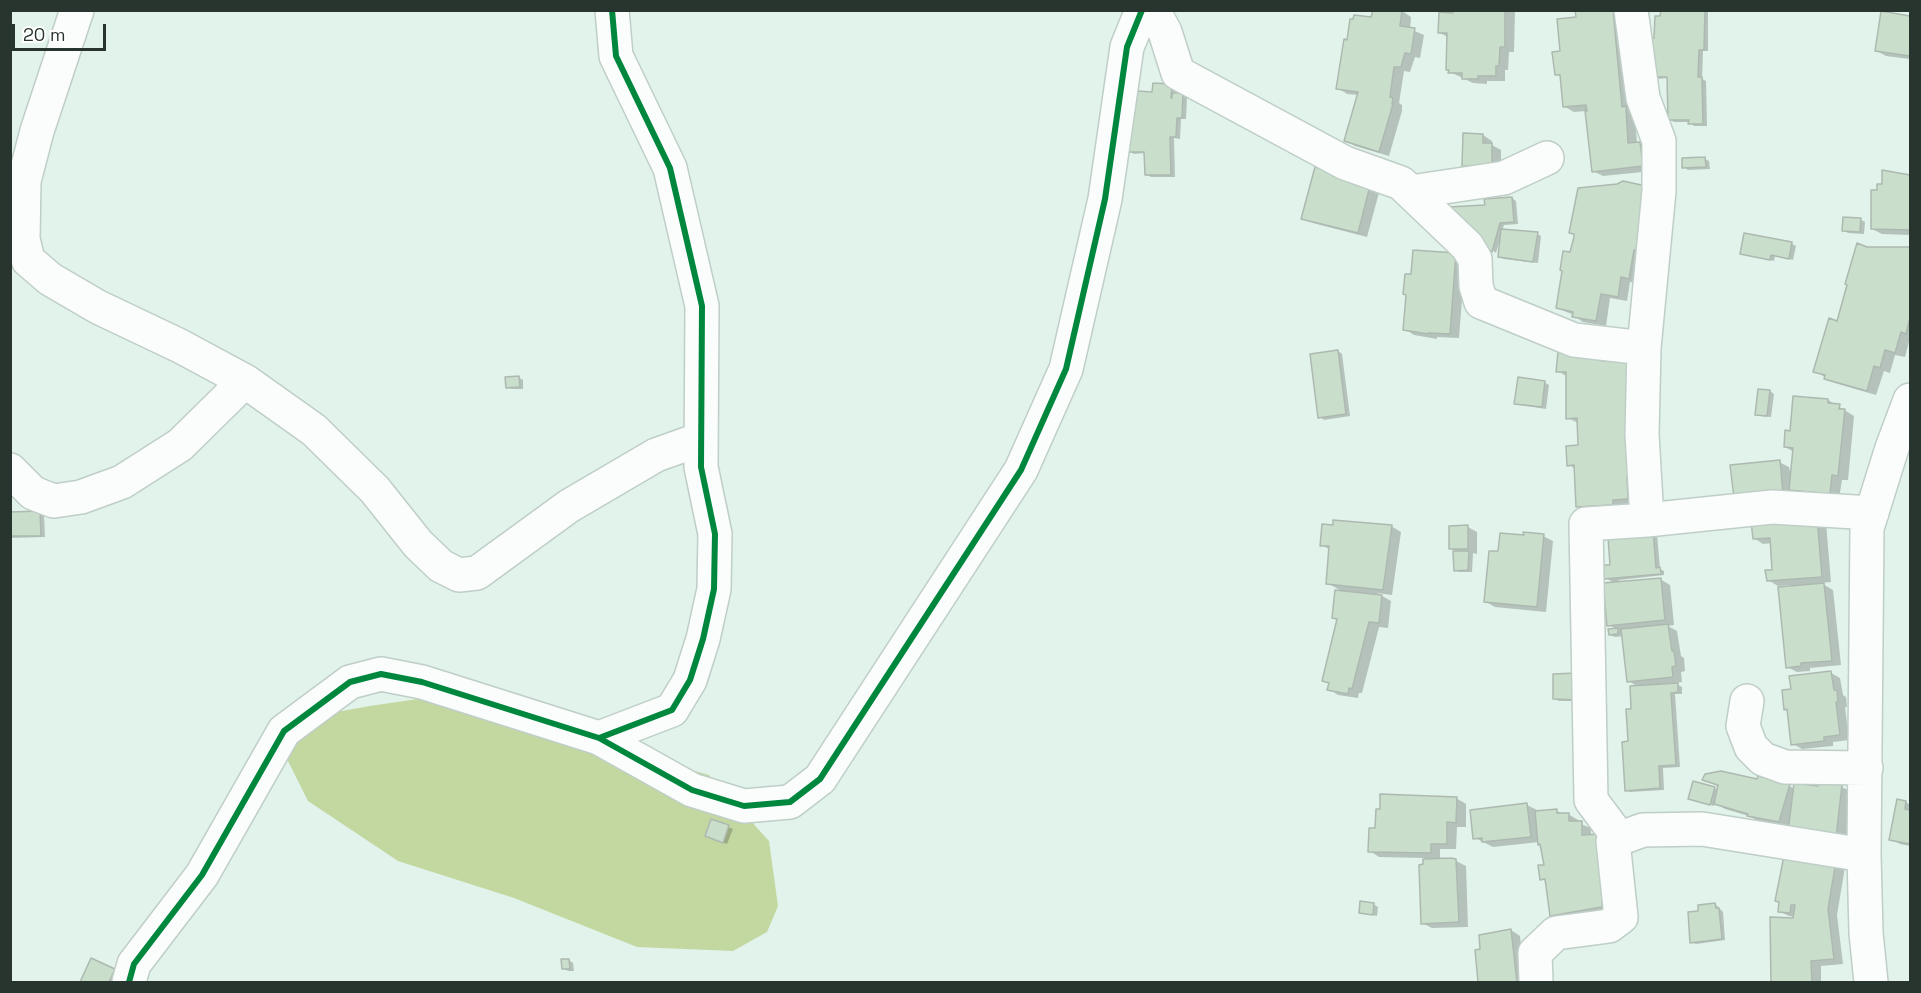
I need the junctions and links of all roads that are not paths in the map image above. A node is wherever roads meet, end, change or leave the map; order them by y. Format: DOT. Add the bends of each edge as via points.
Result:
graph roads {
  1 [pos="77,10"];
  2 [pos="612,10"];
  3 [pos="1142,10"];
  4 [pos="1153,10"];
  5 [pos="1631,10"];
  6 [pos="1546,158"];
  7 [pos="1411,192"];
  8 [pos="1644,348"];
  9 [pos="245,381"];
  10 [pos="1911,399"];
  11 [pos="701,439"];
  12 [pos="10,470"];
  13 [pos="1872,513"];
  14 [pos="1647,520"];
  15 [pos="1748,701"];
  16 [pos="599,738"];
  17 [pos="1866,768"];
  18 [pos="1620,839"];
  19 [pos="1864,855"];
  20 [pos="129,982"];
  21 [pos="1536,982"];
  22 [pos="1871,982"];
  1 -- 9 [label="street" via="24,181 23,239 28,260 50,279 98,307"];
  2 -- 11 [label="street" via="616,56 670,168 702,306"];
  3 -- 16 [label="street" via="1126,47 1105,199 1066,369 1021,470 820,780 790,802 744,806 693,790"];
  4 -- 7 [label="street" via="1166,32 1178,73 1345,164 1401,183"];
  5 -- 8 [label="street" via="1643,98 1659,141 1659,191"];
  6 -- 7 [label="street" via="1504,178"];
  7 -- 8 [label="street" via="1467,246 1475,259 1476,286 1482,302 1574,340"];
  8 -- 14 [label="street" via="1642,434"];
  9 -- 11 [label="street" via="314,430 375,490 418,544 441,566 459,575 477,573 568,506 656,455"];
  9 -- 12 [label="street" via="180,445 122,482 81,498 54,501 33,493"];
  10 -- 13 [label="street"];
  11 -- 16 [label="street" via="701,467 716,534 714,589 690,680 672,711"];
  13 -- 14 [label="street" via="1772,507"];
  13 -- 17 [label="street" via="1867,528 1865,603"];
  14 -- 18 [label="street" via="1586,524 1591,800"];
  15 -- 17 [label="street" via="1743,726 1751,747 1763,759 1785,767"];
  16 -- 20 [label="street" via="422,682 381,674 350,681 284,731 202,875 134,964"];
  17 -- 19 [label="street"];
  18 -- 19 [label="street" via="1643,830 1702,829"];
  18 -- 21 [label="street" via="1614,842 1621,917 1610,926 1556,933 1535,953"];
  19 -- 22 [label="street"];
}
